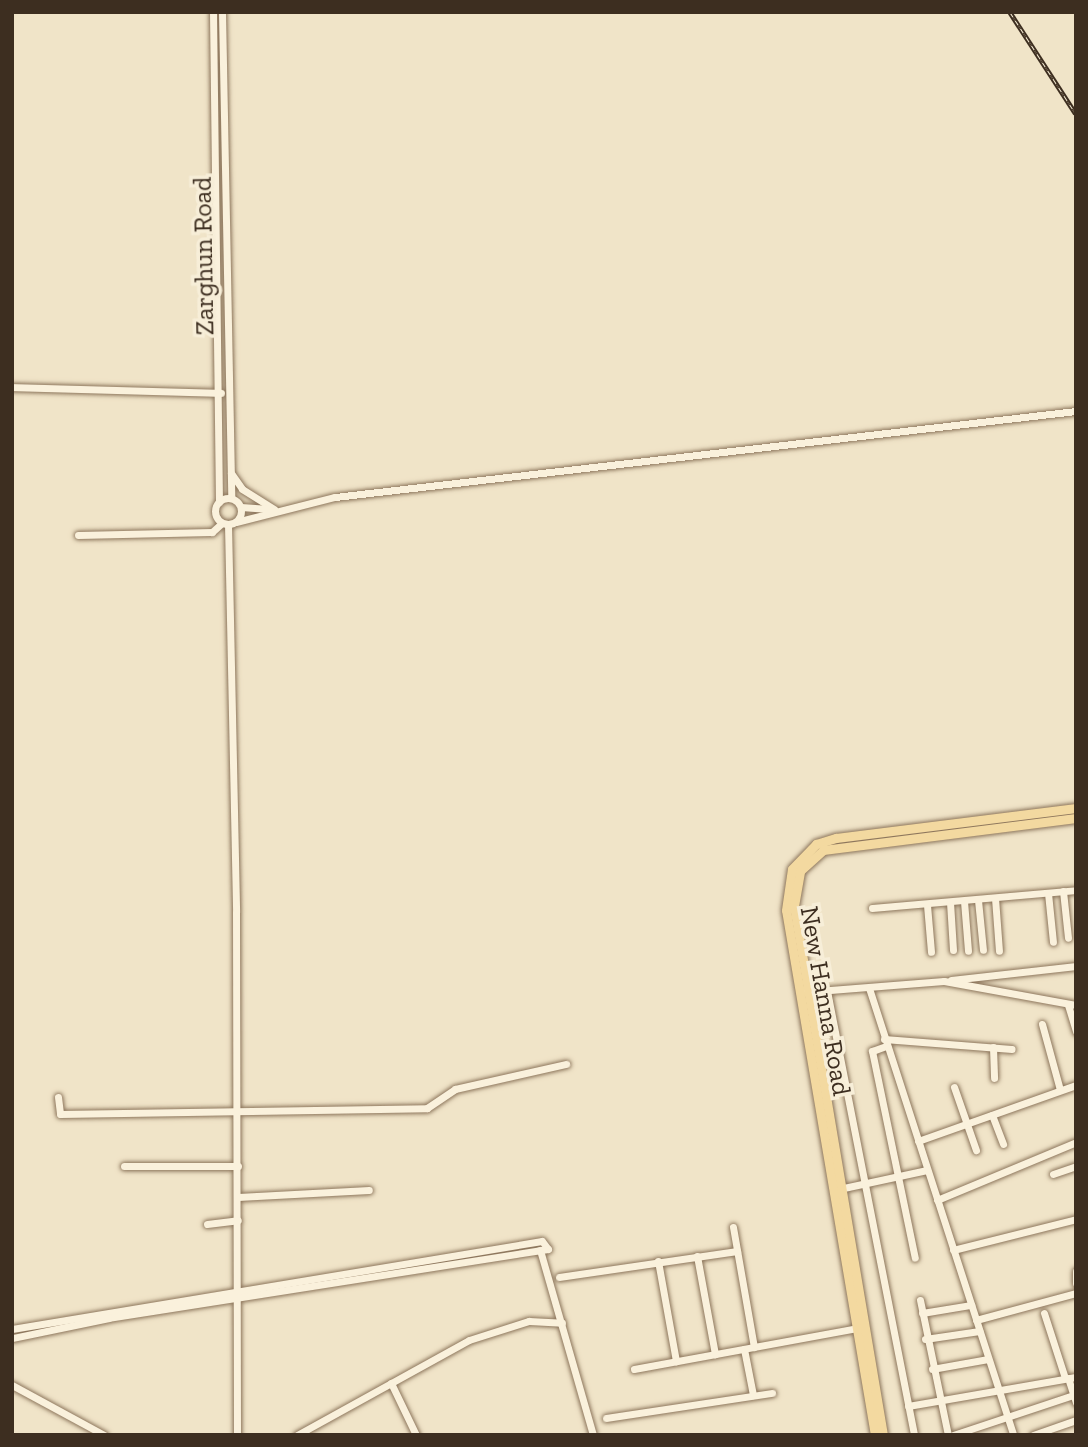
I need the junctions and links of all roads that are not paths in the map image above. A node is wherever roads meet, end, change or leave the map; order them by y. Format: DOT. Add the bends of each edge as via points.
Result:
graph roads {
  1 [pos="213,12"];
  2 [pos="222,12"];
  3 [pos="12,387"];
  4 [pos="223,393"];
  5 [pos="1076,411"];
  6 [pos="231,473"];
  7 [pos="231,498"];
  8 [pos="219,502"];
  9 [pos="241,507"];
  10 [pos="277,509"];
  11 [pos="229,523"];
  12 [pos="78,535"];
  13 [pos="1076,808"];
  14 [pos="1076,818"];
  15 [pos="1076,890"];
  16 [pos="1063,891"];
  17 [pos="1048,893"];
  18 [pos="995,898"];
  19 [pos="978,900"];
  20 [pos="964,901"];
  21 [pos="950,902"];
  22 [pos="927,905"];
  23 [pos="872,908"];
  24 [pos="1068,938"];
  25 [pos="1053,942"];
  26 [pos="953,950"];
  27 [pos="984,950"];
  28 [pos="931,951"];
  29 [pos="968,951"];
  30 [pos="999,951"];
  31 [pos="1076,965"];
  32 [pos="944,981"];
  33 [pos="869,988"];
  34 [pos="827,991"];
  35 [pos="805,992"];
  36 [pos="1072,1005"];
  37 [pos="1042,1024"];
  38 [pos="1076,1032"];
  39 [pos="885,1042"];
  40 [pos="993,1048"];
  41 [pos="1012,1049"];
  42 [pos="566,1064"];
  43 [pos="995,1078"];
  44 [pos="1076,1085"];
  45 [pos="954,1087"];
  46 [pos="1060,1090"];
  47 [pos="58,1097"];
  48 [pos="238,1112"];
  49 [pos="992,1115"];
  50 [pos="968,1125"];
  51 [pos="918,1141"];
  52 [pos="1075,1143"];
  53 [pos="1003,1144"];
  54 [pos="976,1150"];
  55 [pos="124,1166"];
  56 [pos="238,1166"];
  57 [pos="1076,1166"];
  58 [pos="928,1170"];
  59 [pos="1053,1174"];
  60 [pos="895,1178"];
  61 [pos="864,1185"];
  62 [pos="840,1189"];
  63 [pos="369,1190"];
  64 [pos="238,1197"];
  65 [pos="937,1200"];
  66 [pos="1076,1219"];
  67 [pos="238,1220"];
  68 [pos="207,1224"];
  69 [pos="733,1227"];
  70 [pos="953,1250"];
  71 [pos="737,1251"];
  72 [pos="697,1256"];
  73 [pos="915,1258"];
  74 [pos="658,1261"];
  75 [pos="1076,1271"];
  76 [pos="559,1277"];
  77 [pos="1076,1283"];
  78 [pos="1076,1293"];
  79 [pos="239,1295"];
  80 [pos="920,1300"];
  81 [pos="971,1305"];
  82 [pos="922,1313"];
  83 [pos="1044,1313"];
  84 [pos="976,1320"];
  85 [pos="562,1323"];
  86 [pos="858,1328"];
  87 [pos="12,1329"];
  88 [pos="979,1331"];
  89 [pos="12,1338"];
  90 [pos="926,1339"];
  91 [pos="754,1347"];
  92 [pos="744,1349"];
  93 [pos="715,1354"];
  94 [pos="988,1359"];
  95 [pos="676,1361"];
  96 [pos="634,1369"];
  97 [pos="932,1369"];
  98 [pos="1070,1378"];
  99 [pos="391,1382"];
  100 [pos="12,1384"];
  101 [pos="998,1390"];
  102 [pos="772,1392"];
  103 [pos="753,1395"];
  104 [pos="1074,1399"];
  105 [pos="940,1401"];
  106 [pos="908,1406"];
  107 [pos="1007,1415"];
  108 [pos="606,1418"];
  109 [pos="1076,1420"];
  110 [pos="104,1435"];
  111 [pos="237,1435"];
  112 [pos="297,1435"];
  113 [pos="416,1435"];
  114 [pos="593,1435"];
  115 [pos="875,1435"];
  116 [pos="883,1435"];
  117 [pos="914,1435"];
  118 [pos="950,1435"];
  119 [pos="1013,1435"];
  120 [pos="1033,1435"];
  1 -- 4 [label="street"];
  2 -- 4 [label="street, Zarghun Road"];
  3 -- 4 [label="street"];
  4 -- 6 [label="street, Zarghun Road"];
  4 -- 8 [label="street"];
  5 -- 10 [label="street" via="335,498"];
  6 -- 7 [label="street, Zarghun Road"];
  6 -- 10 [label="street" via="242,489"];
  7 -- 8 [label="street"];
  7 -- 9 [label="street"];
  8 -- 11 [label="street" via="215,514"];
  9 -- 10 [label="street"];
  9 -- 11 [label="street"];
  10 -- 11 [label="street"];
  11 -- 12 [label="street" via="212,532"];
  11 -- 48 [label="street"];
  13 -- 35 [label="main road, New Hanna Road" via="816,844 800,855 787,888"];
  14 -- 35 [label="main road, New Hanna Road" via="823,850 807,860 794,906"];
  15 -- 16 [label="street"];
  16 -- 17 [label="street"];
  16 -- 24 [label="street"];
  17 -- 18 [label="street"];
  17 -- 25 [label="street"];
  18 -- 19 [label="street"];
  18 -- 30 [label="street"];
  19 -- 20 [label="street"];
  19 -- 27 [label="street"];
  20 -- 21 [label="street"];
  20 -- 29 [label="street"];
  21 -- 22 [label="street"];
  21 -- 26 [label="street"];
  22 -- 23 [label="street"];
  22 -- 28 [label="street"];
  31 -- 32 [label="street"];
  32 -- 33 [label="street"];
  32 -- 36 [label="street"];
  33 -- 34 [label="street"];
  33 -- 39 [label="street"];
  34 -- 35 [label="street"];
  34 -- 61 [label="street"];
  35 -- 62 [label="main road, New Hanna Road"];
  36 -- 38 [label="street"];
  37 -- 46 [label="street"];
  39 -- 40 [label="street"];
  39 -- 51 [label="street"];
  39 -- 60 [label="street" via="872,1051"];
  40 -- 41 [label="street"];
  40 -- 43 [label="street"];
  42 -- 48 [label="street" via="454,1089 427,1108"];
  44 -- 46 [label="street"];
  45 -- 50 [label="street"];
  46 -- 49 [label="street"];
  47 -- 48 [label="street" via="60,1114"];
  48 -- 56 [label="street"];
  49 -- 50 [label="street"];
  49 -- 53 [label="street"];
  50 -- 51 [label="street"];
  50 -- 54 [label="street"];
  51 -- 58 [label="street"];
  52 -- 65 [label="street"];
  55 -- 56 [label="street"];
  56 -- 64 [label="street"];
  57 -- 59 [label="street"];
  58 -- 60 [label="street"];
  58 -- 65 [label="street"];
  60 -- 61 [label="street"];
  60 -- 73 [label="street"];
  61 -- 62 [label="street"];
  61 -- 106 [label="street"];
  62 -- 86 [label="main road, New Hanna Road"];
  62 -- 116 [label="main road, New Hanna Road"];
  63 -- 64 [label="street"];
  64 -- 67 [label="street"];
  65 -- 70 [label="street"];
  66 -- 70 [label="street"];
  67 -- 68 [label="street"];
  67 -- 79 [label="street"];
  69 -- 71 [label="street"];
  70 -- 81 [label="street"];
  71 -- 72 [label="street"];
  71 -- 91 [label="street"];
  72 -- 74 [label="street"];
  72 -- 93 [label="street"];
  74 -- 76 [label="street"];
  74 -- 95 [label="street"];
  75 -- 77 [label="street"];
  78 -- 84 [label="street"];
  79 -- 85 [label="street" via="546,1241 548,1249 540,1250"];
  79 -- 87 [label="street"];
  79 -- 89 [label="street"];
  79 -- 111 [label="street"];
  80 -- 82 [label="street"];
  81 -- 82 [label="street"];
  81 -- 84 [label="street"];
  82 -- 90 [label="street"];
  83 -- 98 [label="street"];
  84 -- 88 [label="street"];
  85 -- 99 [label="street" via="530,1321 502,1328"];
  85 -- 114 [label="street"];
  86 -- 91 [label="street"];
  86 -- 115 [label="main road, New Hanna Road"];
  88 -- 90 [label="street"];
  88 -- 94 [label="street"];
  90 -- 97 [label="street"];
  91 -- 92 [label="street"];
  92 -- 93 [label="street"];
  92 -- 103 [label="street"];
  93 -- 95 [label="street"];
  94 -- 97 [label="street"];
  94 -- 101 [label="street"];
  95 -- 96 [label="street"];
  97 -- 105 [label="street"];
  98 -- 101 [label="street"];
  98 -- 104 [label="street"];
  99 -- 112 [label="street"];
  99 -- 113 [label="street"];
  100 -- 110 [label="street"];
  101 -- 105 [label="street"];
  101 -- 107 [label="street"];
  102 -- 103 [label="street"];
  103 -- 108 [label="street"];
  104 -- 107 [label="street"];
  105 -- 106 [label="street"];
  105 -- 118 [label="street"];
  106 -- 117 [label="street"];
  107 -- 118 [label="street"];
  107 -- 119 [label="street"];
  109 -- 120 [label="street"];
}
